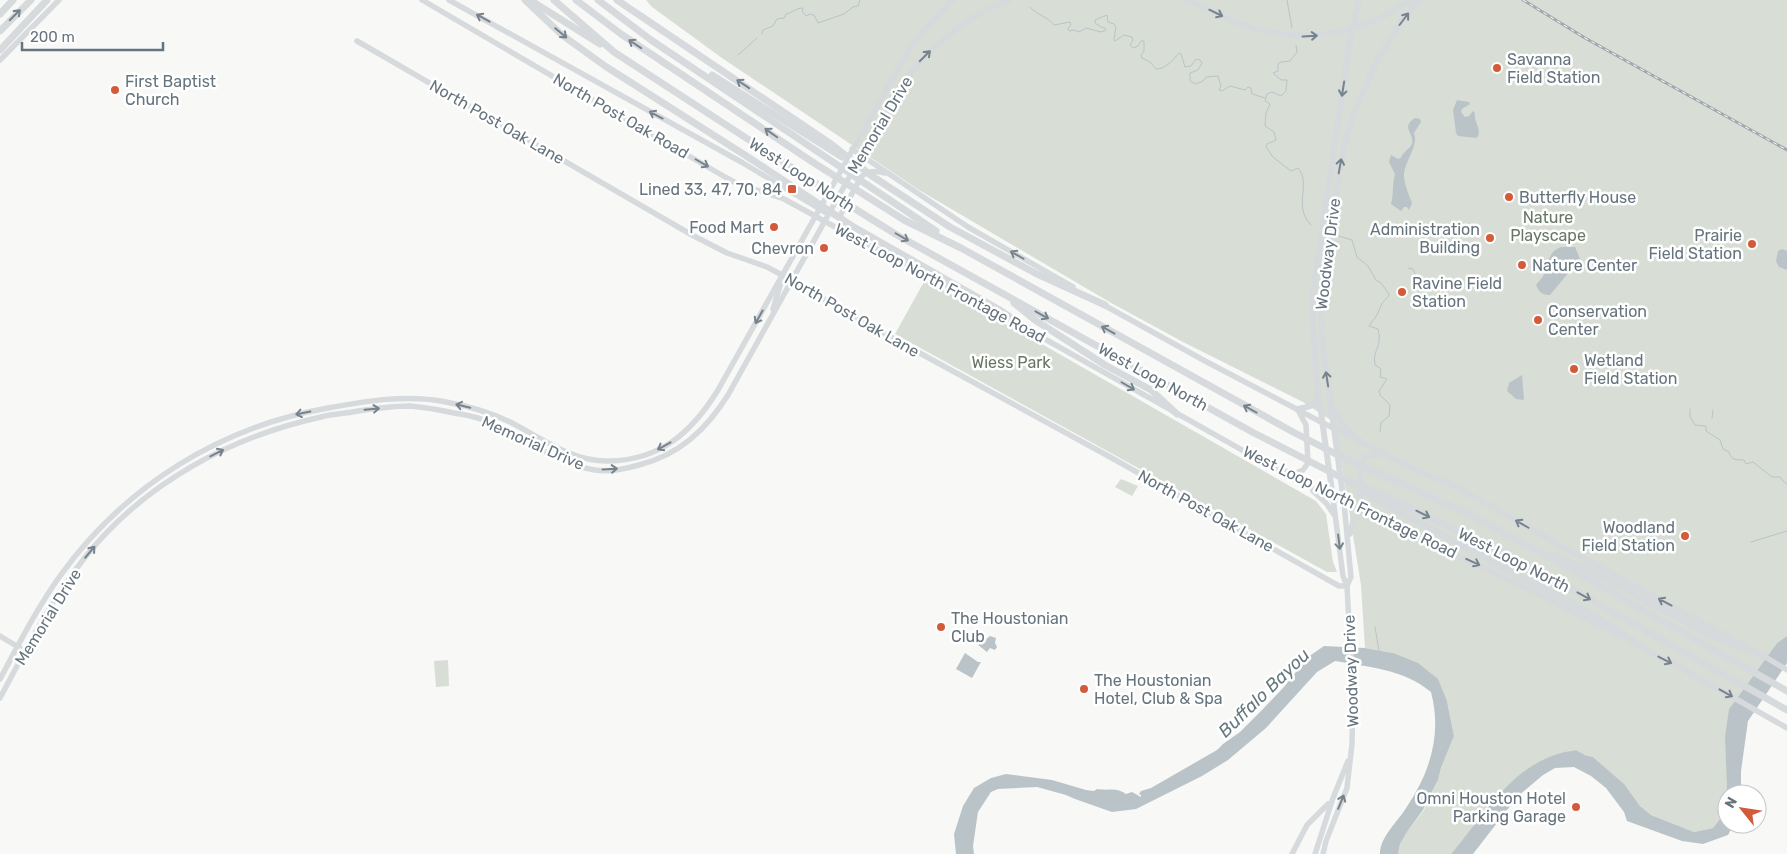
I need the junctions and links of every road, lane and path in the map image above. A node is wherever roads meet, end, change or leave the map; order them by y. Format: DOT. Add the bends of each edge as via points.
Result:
graph roads {
  1 [pos="13,0"];
  2 [pos="31,0"];
  3 [pos="47,0"];
  4 [pos="59,0"];
  5 [pos="422,0"];
  6 [pos="449,0"];
  7 [pos="525,0"];
  8 [pos="530,0"];
  9 [pos="554,0"];
  10 [pos="576,0"];
  11 [pos="598,0"];
  12 [pos="617,0"];
  13 [pos="953,0"];
  14 [pos="1008,0"];
  15 [pos="1186,0"];
  16 [pos="1359,0"];
  17 [pos="1410,0"];
  18 [pos="1419,0"];
  19 [pos="0,14"];
  20 [pos="0,31"];
  21 [pos="651,40"];
  22 [pos="357,41"];
  23 [pos="0,50"];
  24 [pos="614,52"];
  25 [pos="0,60"];
  26 [pos="852,149"];
  27 [pos="861,155"];
  28 [pos="887,173"];
  29 [pos="875,178"];
  30 [pos="1326,198"];
  31 [pos="1334,198"];
  32 [pos="820,209"];
  33 [pos="828,214"];
  34 [pos="816,216"];
  35 [pos="824,221"];
  36 [pos="846,233"];
  37 [pos="961,248"];
  38 [pos="782,275"];
  39 [pos="791,280"];
  40 [pos="1000,292"];
  41 [pos="1105,305"];
  42 [pos="766,327"];
  43 [pos="1039,336"];
  44 [pos="1319,392"];
  45 [pos="1330,401"];
  46 [pos="1297,409"];
  47 [pos="482,411"];
  48 [pos="1177,414"];
  49 [pos="480,419"];
  50 [pos="1323,423"];
  51 [pos="1333,428"];
  52 [pos="1361,442"];
  53 [pos="1384,454"];
  54 [pos="170,469"];
  55 [pos="1279,471"];
  56 [pos="174,477"];
  57 [pos="1299,482"];
  58 [pos="1378,497"];
  59 [pos="1334,498"];
  60 [pos="1344,503"];
  61 [pos="1367,513"];
  62 [pos="1376,517"];
  63 [pos="1336,518"];
  64 [pos="1348,549"];
  65 [pos="1535,549"];
  66 [pos="1347,586"];
  67 [pos="0,636"];
  68 [pos="18,646"];
  69 [pos="25,651"];
  70 [pos="1648,651"];
  71 [pos="1764,656"];
  72 [pos="1787,670"];
  73 [pos="0,679"];
  74 [pos="1787,691"];
  75 [pos="0,698"];
  76 [pos="1784,708"];
  77 [pos="1787,728"];
  78 [pos="1350,755"];
  79 [pos="1332,798"];
  80 [pos="1322,830"];
  81 [pos="1304,831"];
  82 [pos="1317,846"];
  83 [pos="1324,847"];
  84 [pos="1292,854"];
  85 [pos="1315,854"];
  86 [pos="1323,854"];
  1 -- 19 [label="highway"];
  20 -- 2 [label="highway, one-way"];
  3 -- 23 [label="highway"];
  4 -- 25 [label="main road"];
  5 -- 34 [label="main road, North Post Oak Road, one-way" via="725,177 775,195"];
  32 -- 6 [label="main road, North Post Oak Road, one-way"];
  7 -- 43 [label="highway, one-way" via="589,55 852,226"];
  8 -- 24 [label="highway"];
  9 -- 24 [label="highway, West Loop North"];
  37 -- 10 [label="highway, West Loop North, one-way" via="868,198"];
  11 -- 21 [label="highway"];
  29 -- 12 [label="highway, one-way" via="831,144"];
  13 -- 26 [label="main road, Memorial Drive" via="911,46"];
  27 -- 14 [label="main road, Memorial Drive, one-way" via="894,95 918,64 968,21"];
  15 -- 17 [label="main road, one-way" via="1245,26 1300,36 1361,27"];
  16 -- 30 [label="main road, Woodway Drive, one-way"];
  31 -- 18 [label="main road, Woodway Drive, one-way" via="1356,107 1379,58"];
  21 -- 29 [label="highway"];
  21 -- 37 [label="highway"];
  22 -- 38 [label="main road, North Post Oak Lane" via="688,233"];
  24 -- 40 [label="highway, West Loop North, one-way" via="860,212"];
  26 -- 27 [label="main road"];
  26 -- 32 [label="main road, Memorial Drive"];
  27 -- 28 [label="main road"];
  27 -- 33 [label="main road, Memorial Drive"];
  28 -- 36 [label="main road" via="872,171 861,177 840,216"];
  41 -- 28 [label="main road, one-way" via="968,227"];
  29 -- 41 [label="highway" via="950,227 1036,274"];
  30 -- 31 [label="main road"];
  30 -- 44 [label="main road, Woodway Drive" via="1313,293"];
  45 -- 31 [label="main road, Woodway Drive, one-way" via="1320,311"];
  32 -- 33 [label="main road, North Post Oak Road"];
  32 -- 34 [label="main road, Memorial Drive"];
  33 -- 35 [label="main road, Memorial Drive"];
  34 -- 35 [label="main road, North Post Oak Road"];
  34 -- 38 [label="main road, Memorial Drive"];
  35 -- 36 [label="main road, West Loop North Frontage Road"];
  35 -- 39 [label="main road, Memorial Drive"];
  36 -- 43 [label="main road, West Loop North Frontage Road"];
  65 -- 37 [label="highway, West Loop North, one-way" via="1464,512 1292,432"];
  38 -- 39 [label="main road, North Post Oak Lane"];
  38 -- 42 [label="main road"];
  38 -- 47 [label="main road, Memorial Drive, one-way" via="707,408 680,437 653,452 620,460 586,459"];
  39 -- 42 [label="main road, Memorial Drive"];
  39 -- 66 [label="main road, North Post Oak Lane" via="1339,586"];
  40 -- 48 [label="highway" via="1035,320 1105,366 1150,390"];
  40 -- 58 [label="highway, West Loop North, one-way" via="1295,455"];
  41 -- 46 [label="main road"];
  49 -- 42 [label="main road, Memorial Drive, one-way" via="582,467 606,470 648,463 689,442 709,423 728,396"];
  43 -- 48 [label="main road, West Loop North Frontage Road, one-way"];
  44 -- 46 [label="main road" via="1312,406"];
  44 -- 50 [label="main road, Woodway Drive"];
  45 -- 51 [label="main road, Woodway Drive"];
  45 -- 52 [label="main road" via="1344,425"];
  46 -- 50 [label="main road"];
  46 -- 55 [label="main road" via="1306,425 1308,463 1296,473"];
  47 -- 49 [label="main road"];
  47 -- 54 [label="main road, Memorial Drive, one-way" via="442,401 399,399 297,413 230,437"];
  48 -- 55 [label="main road, West Loop North Frontage Road"];
  56 -- 49 [label="main road, Memorial Drive, one-way" via="245,440 322,416 412,406"];
  50 -- 51 [label="main road"];
  50 -- 59 [label="main road, Woodway Drive"];
  51 -- 52 [label="main road"];
  51 -- 60 [label="main road, Woodway Drive"];
  52 -- 53 [label="main road"];
  53 -- 62 [label="main road" via="1370,455 1360,464 1360,500 1363,507"];
  71 -- 53 [label="main road, one-way" via="1497,509"];
  54 -- 56 [label="main road"];
  54 -- 68 [label="main road, Memorial Drive" via="131,498 92,536 59,577"];
  55 -- 57 [label="main road, West Loop North Frontage Road"];
  69 -- 56 [label="main road, Memorial Drive, one-way" via="60,591 92,550 138,503"];
  57 -- 59 [label="main road, West Loop North Frontage Road"];
  57 -- 63 [label="main road" via="1318,494"];
  58 -- 70 [label="highway" via="1595,616"];
  58 -- 76 [label="highway, West Loop North, one-way" via="1529,565"];
  59 -- 60 [label="main road, West Loop North Frontage Road"];
  59 -- 63 [label="main road, Woodway Drive"];
  60 -- 61 [label="main road, West Loop North Frontage Road"];
  60 -- 64 [label="main road, Woodway Drive"];
  61 -- 62 [label="main road, West Loop North Frontage Road"];
  61 -- 64 [label="main road" via="1353,520"];
  62 -- 70 [label="main road, West Loop North Frontage Road, one-way" via="1522,586"];
  63 -- 66 [label="main road, Woodway Drive, one-way"];
  64 -- 66 [label="main road, Woodway Drive" via="1351,577"];
  65 -- 71 [label="highway" via="1572,562 1706,633"];
  65 -- 74 [label="highway, West Loop North"];
  66 -- 78 [label="main road, Woodway Drive" via="1353,699"];
  67 -- 68 [label="main road"];
  68 -- 69 [label="main road"];
  68 -- 73 [label="main road, Memorial Drive"];
  69 -- 75 [label="main road, Memorial Drive"];
  70 -- 77 [label="main road, West Loop North Frontage Road, one-way"];
  71 -- 72 [label="main road"];
  78 -- 79 [label="main road, Woodway Drive"];
  83 -- 78 [label="main road, Woodway Drive, one-way" via="1347,788"];
  79 -- 80 [label="main road, Woodway Drive"];
  79 -- 81 [label="main road"];
  80 -- 81 [label="main road" via="1315,822"];
  80 -- 82 [label="main road, Woodway Drive"];
  81 -- 84 [label="main road"];
  82 -- 83 [label="main road"];
  82 -- 85 [label="main road, Woodway Drive"];
  83 -- 86 [label="main road, Woodway Drive"];
}
